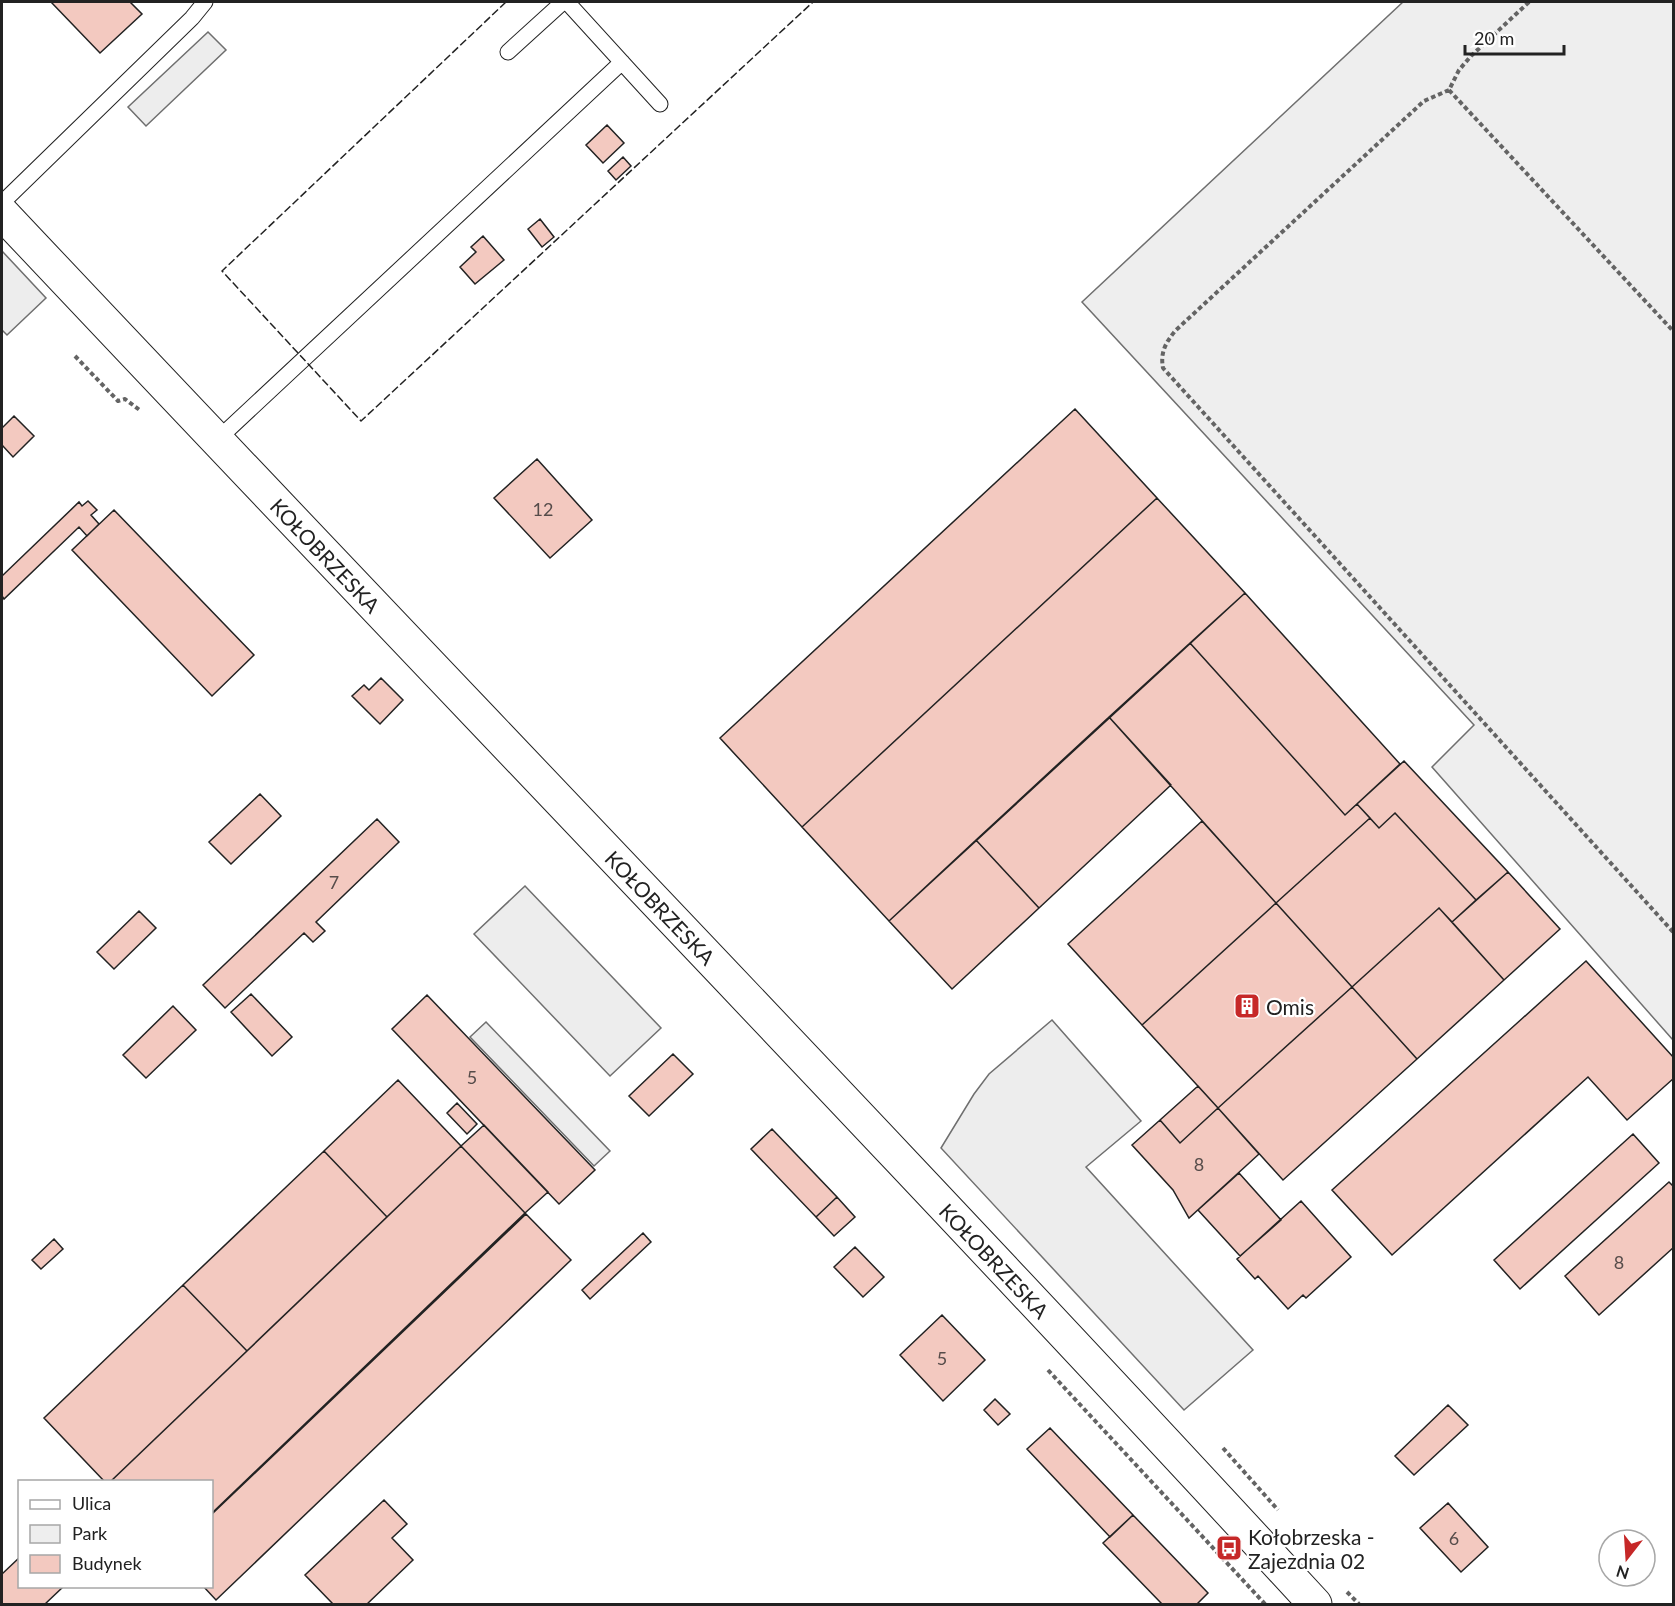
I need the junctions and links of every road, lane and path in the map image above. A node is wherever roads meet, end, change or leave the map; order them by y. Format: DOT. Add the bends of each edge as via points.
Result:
graph roads {
  1 [pos="205,2"];
  2 [pos="565,2"];
  3 [pos="1529,2"];
  4 [pos="508,52"];
  5 [pos="622,62"];
  6 [pos="1449,90"];
  7 [pos="660,104"];
  8 [pos="2,203"];
  9 [pos="2,213"];
  10 [pos="1674,332"];
  11 [pos="217,440"];
  12 [pos="1674,933"];
  13 [pos="1315,1605"];
  1 -- 8 [label="lane"];
  2 -- 4 [label="lane"];
  2 -- 5 [label="lane"];
  3 -- 6 [label="path" via="1470,56"];
  5 -- 7 [label="lane"];
  5 -- 11 [label="lane"];
  6 -- 10 [label="path"];
  6 -- 12 [label="path" via="1424,101 1176,330 1161,356 1163,368"];
  9 -- 11 [label="street, KOŁOBRZESKA"];
  11 -- 13 [label="street, KOŁOBRZESKA" via="763,1013"];
}
